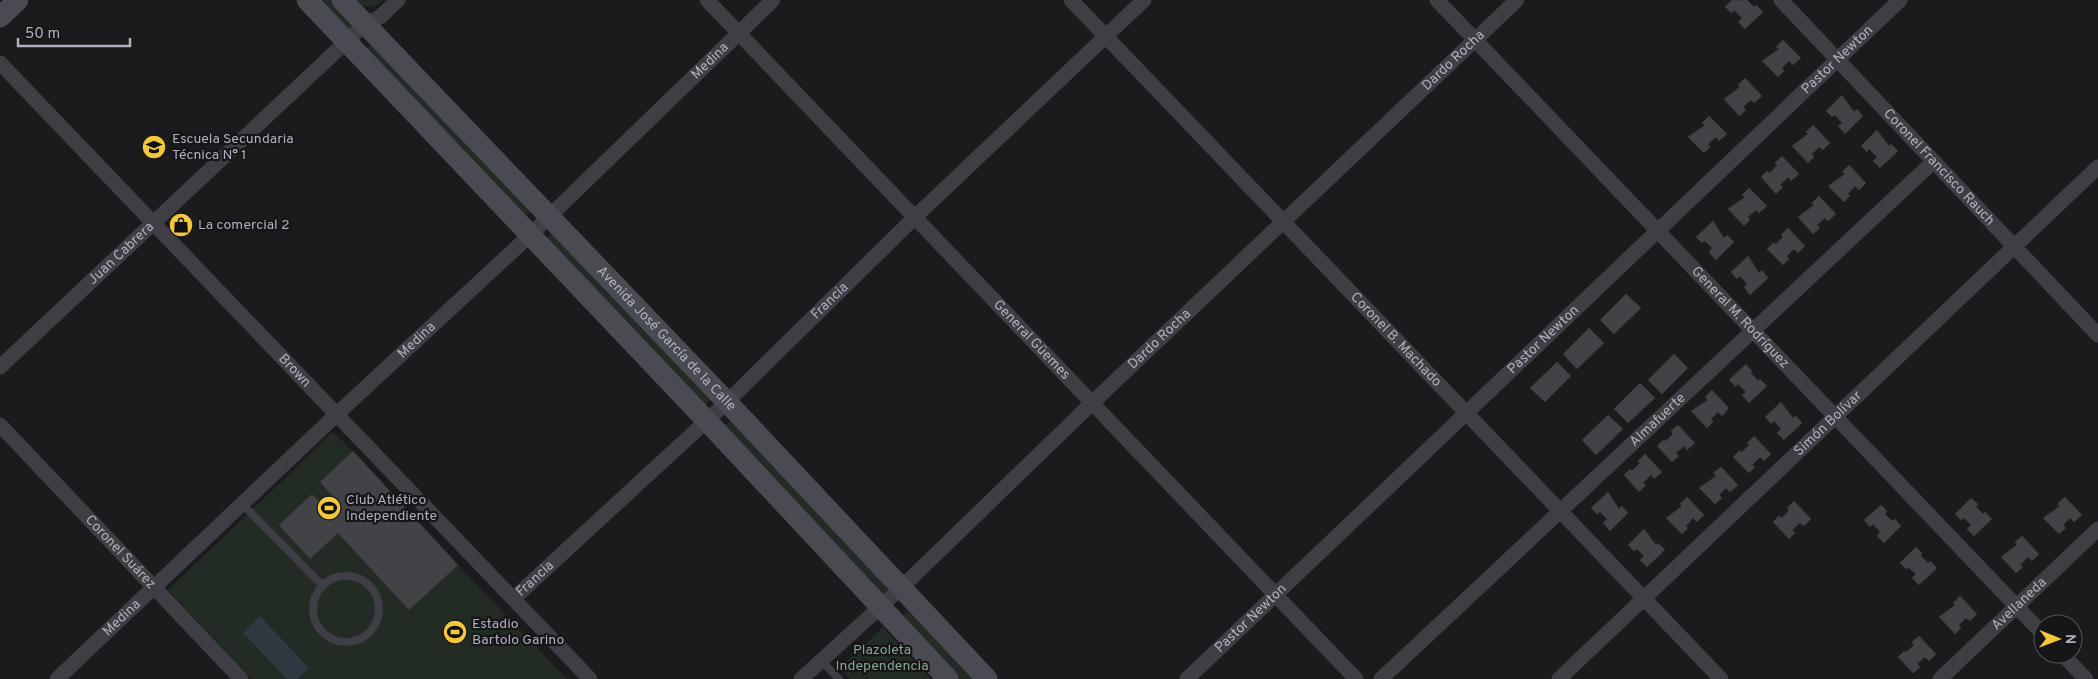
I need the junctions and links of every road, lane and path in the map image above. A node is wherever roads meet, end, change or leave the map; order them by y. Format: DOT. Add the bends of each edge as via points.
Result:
graph roads {
  1 [pos="18,0"];
  2 [pos="307,0"];
  3 [pos="342,0"];
  4 [pos="398,0"];
  5 [pos="707,0"];
  6 [pos="773,0"];
  7 [pos="1072,0"];
  8 [pos="1144,0"];
  9 [pos="1437,0"];
  10 [pos="1517,0"];
  11 [pos="1781,0"];
  12 [pos="1900,0"];
  13 [pos="0,17"];
  14 [pos="365,24"];
  15 [pos="738,33"];
  16 [pos="1106,36"];
  17 [pos="1475,40"];
  18 [pos="347,42"];
  19 [pos="1836,60"];
  20 [pos="0,63"];
  21 [pos="1934,161"];
  22 [pos="2098,167"];
  23 [pos="548,216"];
  24 [pos="915,217"];
  25 [pos="152,222"];
  26 [pos="1283,222"];
  27 [pos="1657,231"];
  28 [pos="529,236"];
  29 [pos="2014,247"];
  30 [pos="1754,331"];
  31 [pos="2098,335"];
  32 [pos="0,367"];
  33 [pos="727,402"];
  34 [pos="1092,403"];
  35 [pos="1466,412"];
  36 [pos="337,414"];
  37 [pos="1835,417"];
  38 [pos="706,420"];
  39 [pos="0,425"];
  40 [pos="242,504"];
  41 [pos="1560,511"];
  42 [pos="2098,529"];
  43 [pos="322,585"];
  44 [pos="154,587"];
  45 [pos="901,588"];
  46 [pos="1275,594"];
  47 [pos="1644,598"];
  48 [pos="513,599"];
  49 [pos="2017,606"];
  50 [pos="880,608"];
  51 [pos="2033,623"];
  52 [pos="821,660"];
  53 [pos="2072,664"];
  54 [pos="57,679"];
  55 [pos="241,679"];
  56 [pos="590,679"];
  57 [pos="801,679"];
  58 [pos="839,679"];
  59 [pos="948,679"];
  60 [pos="987,679"];
  61 [pos="1187,679"];
  62 [pos="1356,679"];
  63 [pos="1381,679"];
  64 [pos="1559,679"];
  65 [pos="1721,679"];
  66 [pos="1940,679"];
  67 [pos="2086,679"];
  1 -- 13 [label="main road"];
  2 -- 18 [label="main road, Avenida José García de la Calle"];
  3 -- 14 [label="main road, Avenida José García de la Calle"];
  4 -- 14 [label="street, Juan Cabrera" via="380,17"];
  5 -- 15 [label="street, General Güemes"];
  6 -- 15 [label="street, Medina"];
  7 -- 16 [label="street, Coronel B. Machado"];
  8 -- 16 [label="street, Francia"];
  9 -- 17 [label="street, General M. Rodríguez"];
  10 -- 17 [label="street, Dardo Rocha"];
  11 -- 19 [label="street, Coronel Francisco Rauch"];
  12 -- 19 [label="street, Pastor Newton"];
  14 -- 18 [label="street, Juan Cabrera"];
  14 -- 23 [label="main road, Avenida José García de la Calle"];
  15 -- 23 [label="street, Medina"];
  15 -- 24 [label="street, General Güemes"];
  16 -- 24 [label="street, Francia"];
  16 -- 26 [label="street, Coronel B. Machado"];
  17 -- 26 [label="street, Dardo Rocha"];
  17 -- 27 [label="street, General M. Rodríguez"];
  18 -- 25 [label="street, Juan Cabrera"];
  18 -- 28 [label="main road, Avenida José García de la Calle"];
  19 -- 21 [label="street, Coronel Francisco Rauch"];
  19 -- 27 [label="street, Pastor Newton"];
  20 -- 25 [label="street, Brown"];
  21 -- 29 [label="street, Coronel Francisco Rauch"];
  21 -- 30 [label="street, Almafuerte"];
  22 -- 29 [label="street, Simón Bolívar"];
  23 -- 28 [label="street, Medina"];
  23 -- 33 [label="main road, Avenida José García de la Calle"];
  24 -- 33 [label="street, Francia"];
  24 -- 34 [label="street, General Güemes"];
  25 -- 32 [label="street, Juan Cabrera"];
  25 -- 36 [label="street, Brown"];
  26 -- 34 [label="street, Dardo Rocha"];
  26 -- 35 [label="street, Coronel B. Machado"];
  27 -- 30 [label="street, General M. Rodríguez"];
  27 -- 35 [label="street, Pastor Newton"];
  28 -- 36 [label="street, Medina"];
  28 -- 38 [label="main road, Avenida José García de la Calle"];
  29 -- 31 [label="street, Coronel Francisco Rauch"];
  29 -- 37 [label="street, Simón Bolívar"];
  30 -- 37 [label="street, General M. Rodríguez"];
  30 -- 41 [label="street, Almafuerte"];
  33 -- 38 [label="street, Francia"];
  33 -- 45 [label="main road, Avenida José García de la Calle"];
  34 -- 45 [label="street, Dardo Rocha"];
  34 -- 46 [label="street, General Güemes"];
  35 -- 41 [label="street, Coronel B. Machado"];
  35 -- 46 [label="street, Pastor Newton"];
  36 -- 40 [label="street, Medina"];
  36 -- 48 [label="street, Brown"];
  37 -- 47 [label="street, Simón Bolívar"];
  37 -- 49 [label="street, General M. Rodríguez"];
  38 -- 48 [label="street, Francia"];
  38 -- 50 [label="main road, Avenida José García de la Calle"];
  39 -- 44 [label="street, Coronel Suárez"];
  40 -- 43 [label="lane"];
  40 -- 44 [label="street, Medina"];
  41 -- 47 [label="street, Coronel B. Machado"];
  41 -- 63 [label="street, Almafuerte"];
  42 -- 49 [label="street, Avellaneda"];
  43 -- 43 [label="lane" via="315,596 314,620 325,635 341,642 359,640 371,631 379,612 374,590 362,579 343,575"];
  44 -- 54 [label="street, Medina"];
  44 -- 55 [label="street, Coronel Suárez"];
  45 -- 50 [label="street, Dardo Rocha"];
  45 -- 60 [label="main road, Avenida José García de la Calle"];
  46 -- 61 [label="street, Pastor Newton"];
  46 -- 62 [label="street, General Güemes"];
  47 -- 64 [label="street, Simón Bolívar"];
  47 -- 65 [label="street, Coronel B. Machado"];
  48 -- 56 [label="street, Brown"];
  49 -- 51 [label="street, General M. Rodríguez"];
  49 -- 66 [label="street, Avellaneda"];
  50 -- 52 [label="street, Dardo Rocha"];
  50 -- 59 [label="main road, Avenida José García de la Calle"];
  52 -- 57 [label="street, Dardo Rocha"];
  52 -- 58 [label="lane"];
  53 -- 67 [label="street"];
}
